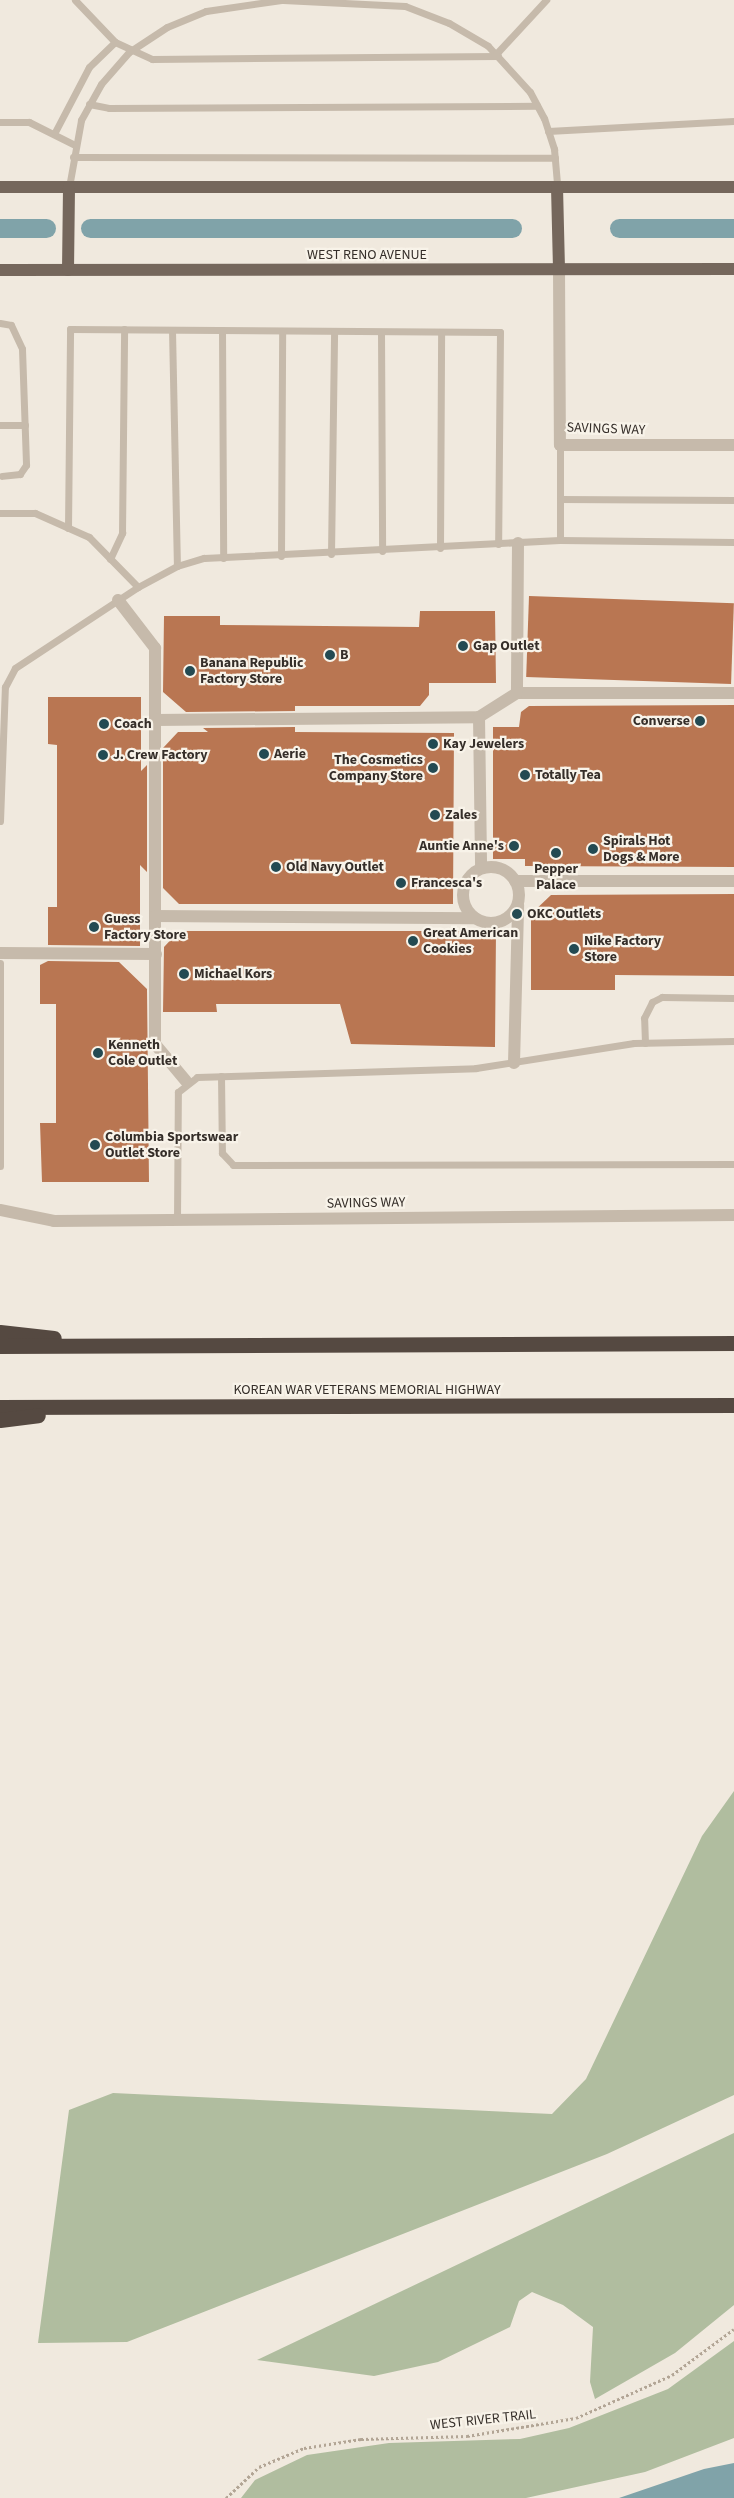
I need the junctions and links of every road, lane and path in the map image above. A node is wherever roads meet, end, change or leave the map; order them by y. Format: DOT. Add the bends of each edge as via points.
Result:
graph roads {
  1 [pos="76,0"];
  2 [pos="282,0"];
  3 [pos="546,0"];
  4 [pos="115,42"];
  5 [pos="129,52"];
  6 [pos="497,55"];
  7 [pos="90,104"];
  8 [pos="537,106"];
  9 [pos="734,121"];
  10 [pos="0,122"];
  11 [pos="548,130"];
  12 [pos="55,132"];
  13 [pos="74,145"];
  14 [pos="73,156"];
  15 [pos="555,158"];
  16 [pos="0,187"];
  17 [pos="69,187"];
  18 [pos="557,187"];
  19 [pos="734,187"];
  20 [pos="559,269"];
  21 [pos="734,269"];
  22 [pos="0,270"];
  23 [pos="68,270"];
  24 [pos="0,323"];
  25 [pos="124,329"];
  26 [pos="172,330"];
  27 [pos="222,330"];
  28 [pos="282,331"];
  29 [pos="334,331"];
  30 [pos="381,332"];
  31 [pos="441,332"];
  32 [pos="0,425"];
  33 [pos="25,425"];
  34 [pos="560,445"];
  35 [pos="734,446"];
  36 [pos="2,476"];
  37 [pos="560,499"];
  38 [pos="734,500"];
  39 [pos="0,513"];
  40 [pos="68,528"];
  41 [pos="560,540"];
  42 [pos="734,542"];
  43 [pos="518,543"];
  44 [pos="498,544"];
  45 [pos="440,548"];
  46 [pos="382,552"];
  47 [pos="331,554"];
  48 [pos="281,556"];
  49 [pos="110,558"];
  50 [pos="223,558"];
  51 [pos="176,566"];
  52 [pos="138,587"];
  53 [pos="118,600"];
  54 [pos="516,693"];
  55 [pos="734,693"];
  56 [pos="479,716"];
  57 [pos="155,720"];
  58 [pos="0,821"];
  59 [pos="481,868"];
  60 [pos="734,880"];
  61 [pos="515,881"];
  62 [pos="518,905"];
  63 [pos="155,916"];
  64 [pos="475,918"];
  65 [pos="0,953"];
  66 [pos="156,954"];
  67 [pos="0,963"];
  68 [pos="734,998"];
  69 [pos="734,1041"];
  70 [pos="645,1042"];
  71 [pos="514,1064"];
  72 [pos="221,1076"];
  73 [pos="186,1082"];
  74 [pos="0,1123"];
  75 [pos="734,1164"];
  76 [pos="0,1166"];
  77 [pos="0,1210"];
  78 [pos="734,1215"];
  79 [pos="177,1220"];
  80 [pos="0,1332"];
  81 [pos="734,1342"];
  82 [pos="0,1346"];
  83 [pos="120,1346"];
  84 [pos="734,1405"];
  85 [pos="0,1407"];
  86 [pos="101,1407"];
  87 [pos="0,1420"];
  88 [pos="734,2330"];
  89 [pos="226,2498"];
  1 -- 4 [label="lane"];
  2 -- 5 [label="lane" via="206,11 167,27"];
  2 -- 6 [label="lane" via="405,6 449,23"];
  3 -- 6 [label="lane"];
  4 -- 5 [label="lane"];
  4 -- 12 [label="lane" via="89,68"];
  5 -- 6 [label="lane" via="152,59"];
  5 -- 7 [label="lane"];
  6 -- 8 [label="lane"];
  7 -- 8 [label="lane" via="108,108"];
  7 -- 13 [label="lane"];
  8 -- 11 [label="lane"];
  9 -- 11 [label="lane"];
  10 -- 12 [label="lane" via="29,122"];
  11 -- 15 [label="lane"];
  12 -- 13 [label="lane"];
  13 -- 14 [label="lane"];
  14 -- 15 [label="lane"];
  14 -- 17 [label="lane"];
  15 -- 18 [label="lane"];
  16 -- 17 [label="main road"];
  17 -- 18 [label="main road"];
  17 -- 23 [label="main road"];
  18 -- 19 [label="main road"];
  18 -- 20 [label="main road"];
  20 -- 21 [label="main road, WEST RENO AVENUE"];
  20 -- 23 [label="main road, WEST RENO AVENUE"];
  20 -- 34 [label="street, SAVINGS WAY"];
  22 -- 23 [label="main road, WEST RENO AVENUE"];
  24 -- 33 [label="lane" via="11,325 20,343"];
  25 -- 26 [label="lane"];
  25 -- 40 [label="lane" via="70,329"];
  25 -- 49 [label="lane" via="122,533"];
  26 -- 27 [label="lane"];
  26 -- 51 [label="lane"];
  27 -- 28 [label="lane"];
  27 -- 50 [label="lane"];
  28 -- 29 [label="lane"];
  28 -- 48 [label="lane"];
  29 -- 30 [label="lane"];
  29 -- 47 [label="lane"];
  30 -- 31 [label="lane"];
  30 -- 46 [label="lane"];
  31 -- 44 [label="lane" via="500,332"];
  31 -- 45 [label="lane"];
  32 -- 33 [label="lane"];
  33 -- 36 [label="lane" via="24,471"];
  34 -- 35 [label="street, SAVINGS WAY"];
  34 -- 37 [label="lane"];
  37 -- 38 [label="lane"];
  37 -- 41 [label="lane"];
  39 -- 40 [label="lane" via="35,514"];
  40 -- 49 [label="lane" via="90,537"];
  41 -- 42 [label="lane"];
  41 -- 43 [label="lane"];
  43 -- 44 [label="lane"];
  43 -- 54 [label="street"];
  44 -- 45 [label="lane"];
  45 -- 46 [label="lane"];
  46 -- 47 [label="lane"];
  47 -- 48 [label="lane"];
  48 -- 50 [label="lane"];
  49 -- 52 [label="lane"];
  50 -- 51 [label="lane"];
  51 -- 52 [label="lane"];
  52 -- 53 [label="lane"];
  53 -- 57 [label="street" via="155,648"];
  53 -- 58 [label="lane" via="15,668 8,681 3,706"];
  54 -- 55 [label="street"];
  54 -- 56 [label="street"];
  56 -- 57 [label="street"];
  56 -- 59 [label="street"];
  57 -- 63 [label="street"];
  59 -- 61 [label="street" via="499,868"];
  59 -- 64 [label="street" via="463,888 465,906"];
  60 -- 61 [label="street"];
  61 -- 62 [label="street"];
  62 -- 64 [label="street" via="496,922"];
  62 -- 71 [label="street"];
  63 -- 64 [label="street"];
  63 -- 66 [label="street"];
  65 -- 66 [label="street"];
  66 -- 73 [label="street" via="155,1044"];
  67 -- 74 [label="lane"];
  68 -- 70 [label="lane" via="662,998 652,1002 644,1018"];
  69 -- 70 [label="lane"];
  70 -- 71 [label="lane"];
  71 -- 72 [label="lane"];
  72 -- 73 [label="lane"];
  72 -- 75 [label="lane" via="222,1153 233,1166"];
  73 -- 79 [label="lane" via="178,1092"];
  74 -- 76 [label="lane"];
  77 -- 79 [label="street, SAVINGS WAY" via="54,1221"];
  78 -- 79 [label="street, SAVINGS WAY"];
  80 -- 83 [label="highway"];
  81 -- 83 [label="highway"];
  82 -- 83 [label="highway"];
  84 -- 86 [label="highway, KOREAN WAR VETERANS MEMORIAL HIGHWAY"];
  85 -- 86 [label="highway, KOREAN WAR VETERANS MEMORIAL HIGHWAY"];
  86 -- 87 [label="highway"];
  88 -- 89 [label="path, WEST RIVER TRAIL" via="672,2376 576,2418 476,2435 361,2440 304,2448 259,2467"];
}
